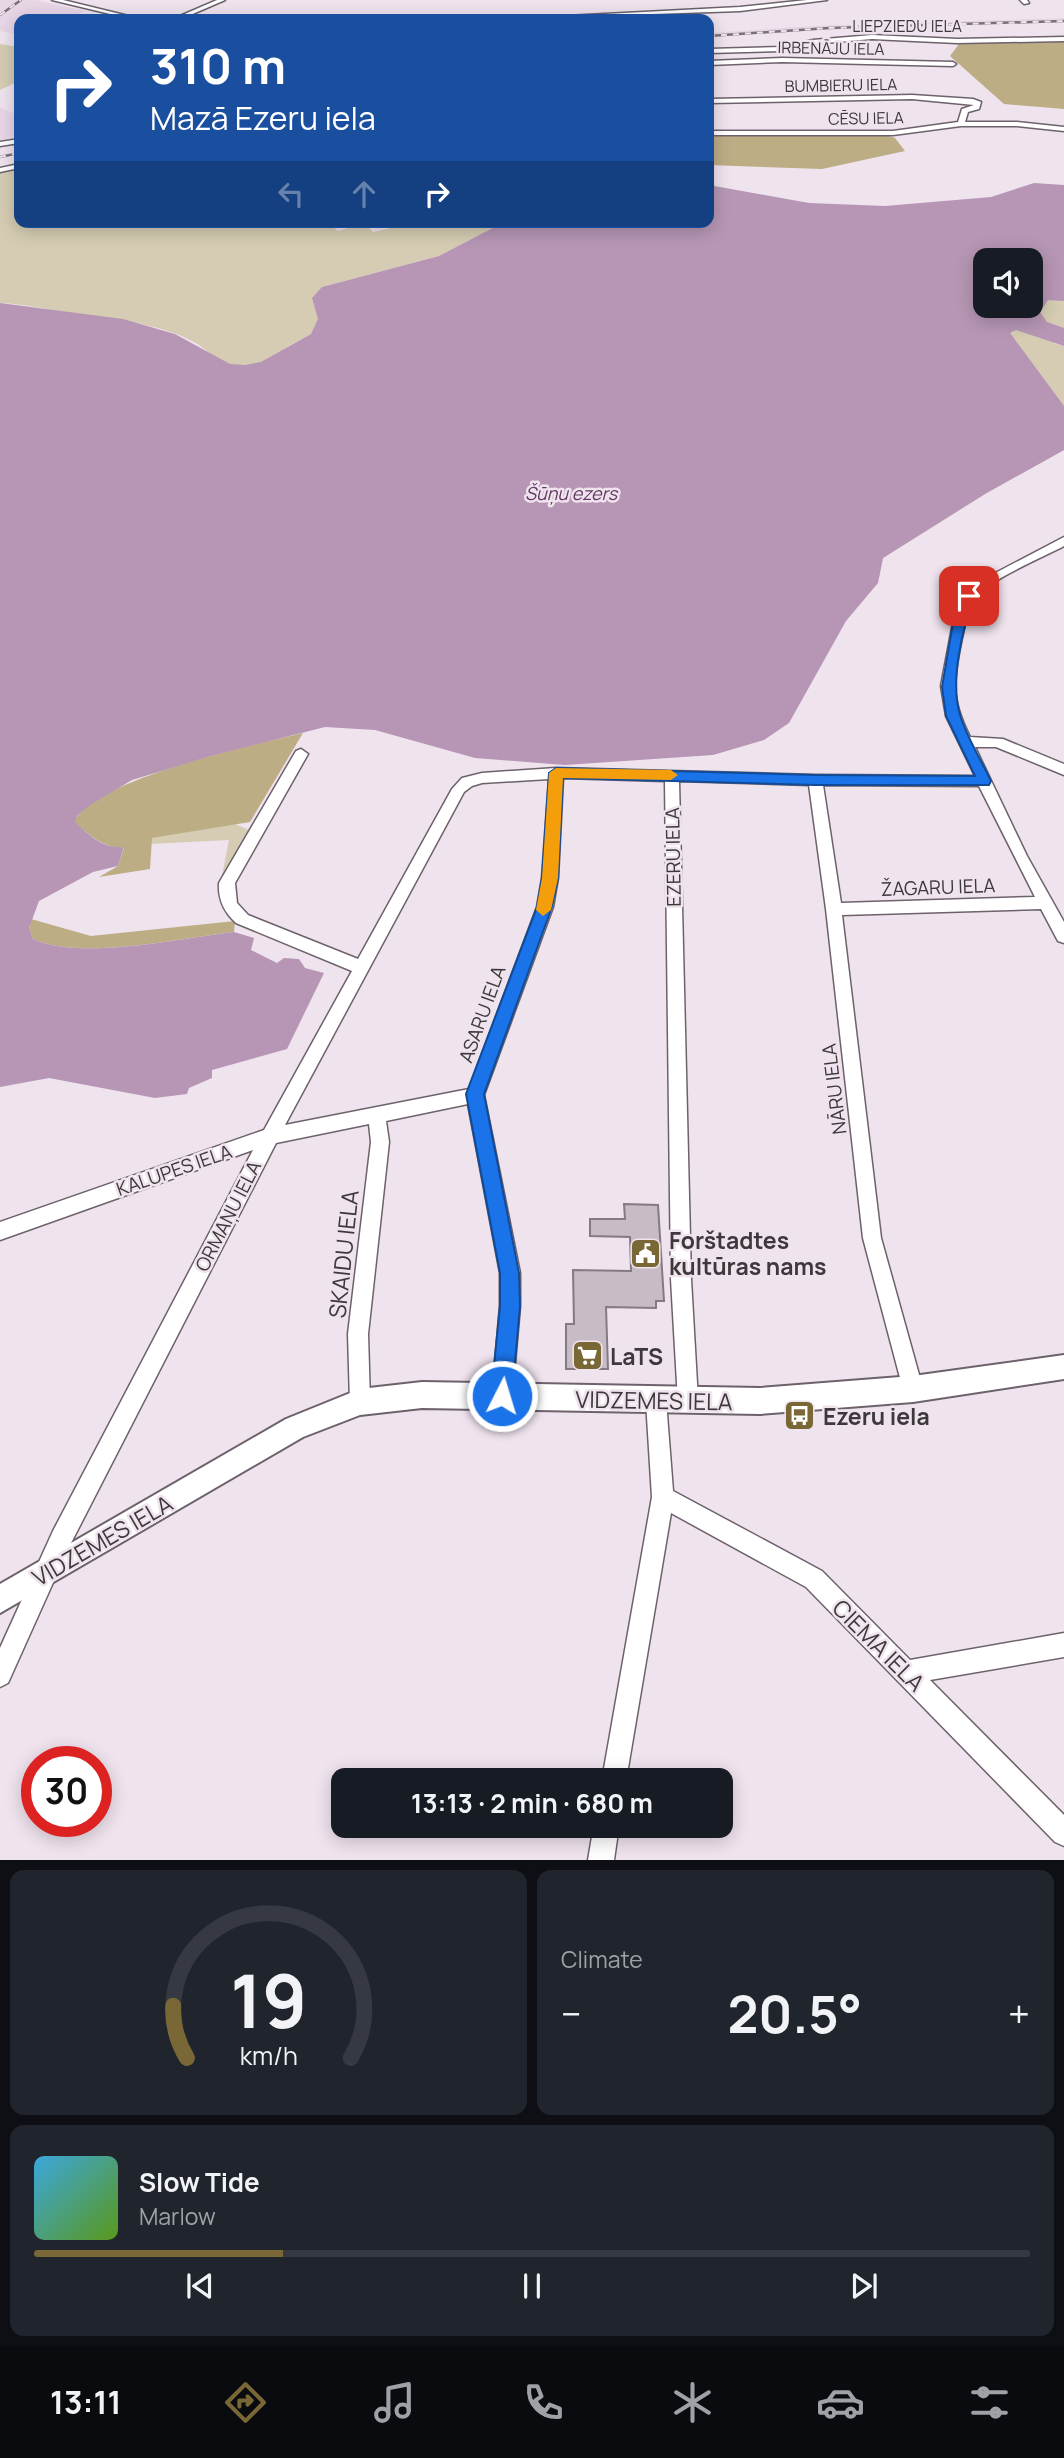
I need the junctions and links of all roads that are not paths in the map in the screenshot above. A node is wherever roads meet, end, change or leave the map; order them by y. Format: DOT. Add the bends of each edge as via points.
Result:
graph roads {
  1 [pos="55,0"];
  2 [pos="222,0"];
  3 [pos="824,0"];
  4 [pos="116,14"];
  5 [pos="188,14"];
  6 [pos="624,14"];
  7 [pos="1064,39"];
  8 [pos="714,51"];
  9 [pos="714,63"];
  10 [pos="953,64"];
  11 [pos="714,102"];
  12 [pos="961,124"];
  13 [pos="1064,129"];
  14 [pos="714,133"];
  15 [pos="1064,541"];
  16 [pos="965,742"];
  17 [pos="301,754"];
  18 [pos="1064,770"];
  19 [pos="556,773"];
  20 [pos="672,775"];
  21 [pos="815,780"];
  22 [pos="984,781"];
  23 [pos="1044,903"];
  24 [pos="834,909"];
  25 [pos="1064,937"];
  26 [pos="360,967"];
  27 [pos="475,1094"];
  28 [pos="376,1113"];
  29 [pos="270,1136"];
  30 [pos="0,1231"];
  31 [pos="1064,1367"];
  32 [pos="913,1389"];
  33 [pos="502,1396"];
  34 [pos="656,1401"];
  35 [pos="688,1401"];
  36 [pos="360,1402"];
  37 [pos="663,1497"];
  38 [pos="43,1575"];
  39 [pos="0,1599"];
  40 [pos="1064,1645"];
  41 [pos="907,1672"];
  42 [pos="0,1675"];
  43 [pos="616,1768"];
  44 [pos="1064,1833"];
  45 [pos="605,1838"];
  46 [pos="601,1860"];
  1 -- 4 [label="street"];
  2 -- 5 [label="street"];
  3 -- 6 [label="street"];
  7 -- 8 [label="street, LIEPZIEDU IELA" via="872,37 781,49"];
  9 -- 10 [label="street, IRBENĀJU IELA"];
  11 -- 12 [label="street, BUMBIERU IELA" via="912,97 978,104 965,111"];
  12 -- 13 [label="street, CĒSU IELA"];
  12 -- 14 [label="street, CĒSU IELA" via="893,133"];
  15 -- 16 [label="street" via="969,596 960,617 948,687 953,716"];
  16 -- 18 [label="street" via="998,742"];
  16 -- 22 [label="street"];
  17 -- 26 [label="street" via="227,883 226,894 230,908 242,919"];
  19 -- 20 [label="street"];
  19 -- 26 [label="street, ORMAŅU IELA" via="482,778 458,789"];
  19 -- 27 [label="street, ASARU IELA" via="545,907"];
  20 -- 21 [label="street"];
  20 -- 35 [label="street, EZERU IELA" via="681,1279"];
  21 -- 22 [label="street"];
  21 -- 24 [label="street, NĀRU IELA"];
  22 -- 23 [label="street"];
  23 -- 24 [label="street, ŽAGARU IELA"];
  23 -- 25 [label="street"];
  24 -- 32 [label="street, NĀRU IELA" via="873,1238"];
  26 -- 29 [label="street, ORMAŅU IELA"];
  27 -- 28 [label="street, KALUPES IELA"];
  27 -- 33 [label="street, ASARU IELA" via="510,1273"];
  28 -- 29 [label="street, KALUPES IELA"];
  28 -- 36 [label="street, SKAIDU IELA" via="380,1142 358,1334"];
  29 -- 30 [label="street, KALUPES IELA"];
  29 -- 38 [label="street, ORMAŅU IELA"];
  31 -- 32 [label="street, VIDZEMES IELA"];
  32 -- 35 [label="street, VIDZEMES IELA" via="829,1397"];
  33 -- 34 [label="street, VIDZEMES IELA"];
  33 -- 36 [label="street, VIDZEMES IELA" via="422,1395"];
  34 -- 35 [label="street, VIDZEMES IELA"];
  34 -- 37 [label="street"];
  36 -- 38 [label="street, VIDZEMES IELA" via="295,1428"];
  37 -- 41 [label="street, CIEMA IELA" via="814,1579"];
  37 -- 43 [label="street"];
  38 -- 39 [label="street, VIDZEMES IELA"];
  38 -- 42 [label="street, ORMAŅU IELA"];
  40 -- 41 [label="street"];
  41 -- 44 [label="street, CIEMA IELA"];
  45 -- 46 [label="street"];
}
